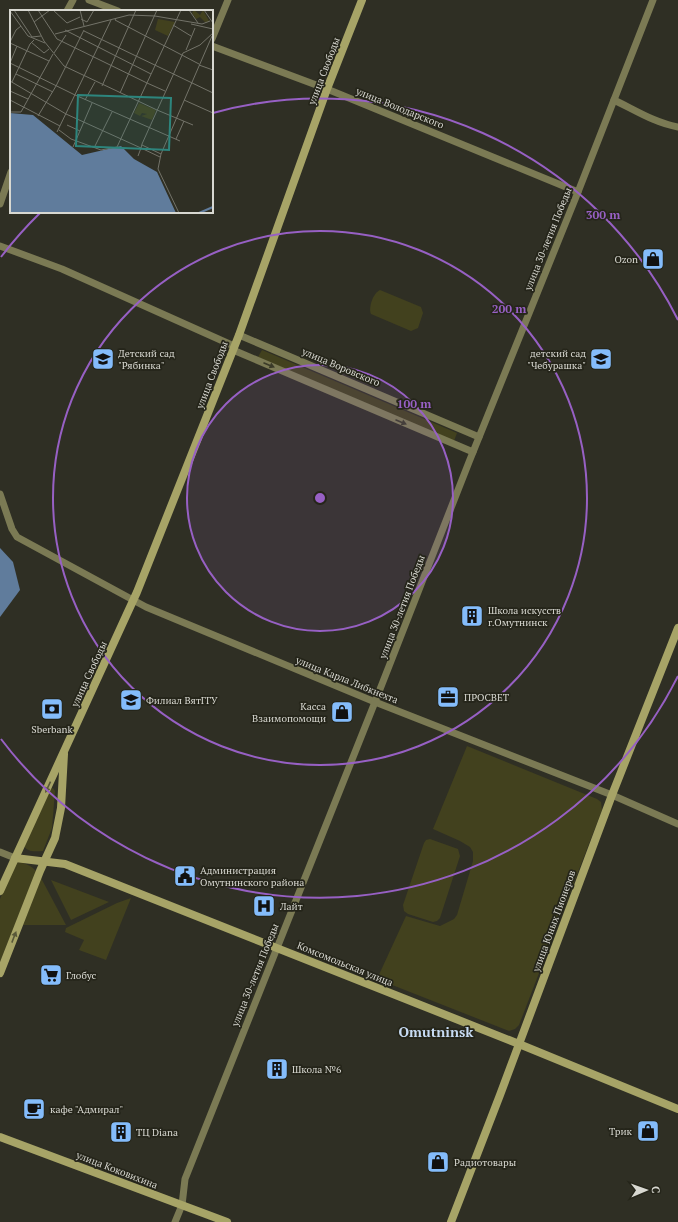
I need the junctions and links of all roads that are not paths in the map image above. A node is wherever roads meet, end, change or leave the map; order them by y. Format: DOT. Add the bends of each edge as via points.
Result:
graph roads {
  1 [pos="73,0"];
  2 [pos="89,0"];
  3 [pos="228,0"];
  4 [pos="362,0"];
  5 [pos="653,0"];
  6 [pos="68,10"];
  7 [pos="115,10"];
  8 [pos="213,37"];
  9 [pos="213,46"];
  10 [pos="327,89"];
  11 [pos="614,100"];
  12 [pos="678,127"];
  13 [pos="10,175"];
  14 [pos="578,192"];
  15 [pos="0,204"];
  16 [pos="0,246"];
  17 [pos="239,335"];
  18 [pos="234,348"];
  19 [pos="479,437"];
  20 [pos="473,452"];
  21 [pos="0,494"];
  22 [pos="134,601"];
  23 [pos="678,628"];
  24 [pos="375,702"];
  25 [pos="64,751"];
  26 [pos="612,796"];
  27 [pos="678,824"];
  28 [pos="0,852"];
  29 [pos="14,858"];
  30 [pos="44,861"];
  31 [pos="0,891"];
  32 [pos="277,948"];
  33 [pos="0,973"];
  34 [pos="519,1044"];
  35 [pos="678,1109"];
  36 [pos="0,1137"];
  37 [pos="182,1205"];
  38 [pos="175,1222"];
  39 [pos="227,1222"];
  40 [pos="451,1222"];
  1 -- 6 [label="street"];
  2 -- 7 [label="street"];
  3 -- 8 [label="street"];
  4 -- 10 [label="street, улица Свободы"];
  5 -- 11 [label="street, улица 30-летия Победы"];
  9 -- 10 [label="street, улица Володарского"];
  10 -- 14 [label="street, улица Володарского"];
  10 -- 17 [label="street, улица Свободы"];
  11 -- 12 [label="street" via="662,123"];
  11 -- 14 [label="street, улица 30-летия Победы"];
  13 -- 15 [label="street"];
  14 -- 19 [label="street, улица 30-летия Победы"];
  16 -- 18 [label="street" via="69,272"];
  17 -- 18 [label="street, улица Свободы"];
  17 -- 19 [label="street, улица Воровского"];
  18 -- 20 [label="street, one-way"];
  18 -- 22 [label="street, улица Свободы"];
  19 -- 20 [label="street, улица 30-летия Победы"];
  20 -- 24 [label="street, улица 30-летия Победы"];
  21 -- 22 [label="street, улица Карла Либкнехта" via="17,538"];
  22 -- 24 [label="street, улица Карла Либкнехта"];
  22 -- 25 [label="street, улица Свободы"];
  23 -- 26 [label="street, улица Юных Пионеров"];
  24 -- 26 [label="street, улица Карла Либкнехта"];
  24 -- 32 [label="street, улица 30-летия Победы"];
  25 -- 29 [label="street, улица Свободы, one-way"];
  25 -- 30 [label="street, улица Свободы" via="58,826"];
  26 -- 27 [label="street, улица Карла Либкнехта"];
  26 -- 34 [label="street, улица Юных Пионеров"];
  28 -- 29 [label="street, Комсомольская улица"];
  29 -- 30 [label="street, Комсомольская улица"];
  29 -- 31 [label="street, улица Свободы"];
  30 -- 32 [label="street, Комсомольская улица" via="65,864"];
  33 -- 30 [label="street, улица Свободы, one-way"];
  32 -- 34 [label="street, Комсомольская улица"];
  32 -- 37 [label="street, улица 30-летия Победы" via="185,1179"];
  34 -- 35 [label="street, Комсомольская улица"];
  34 -- 40 [label="street, улица Юных Пионеров"];
  36 -- 37 [label="street, улица Коковихина"];
  37 -- 38 [label="street, улица 30-летия Победы"];
  37 -- 39 [label="street, улица Коковихина"];
}
